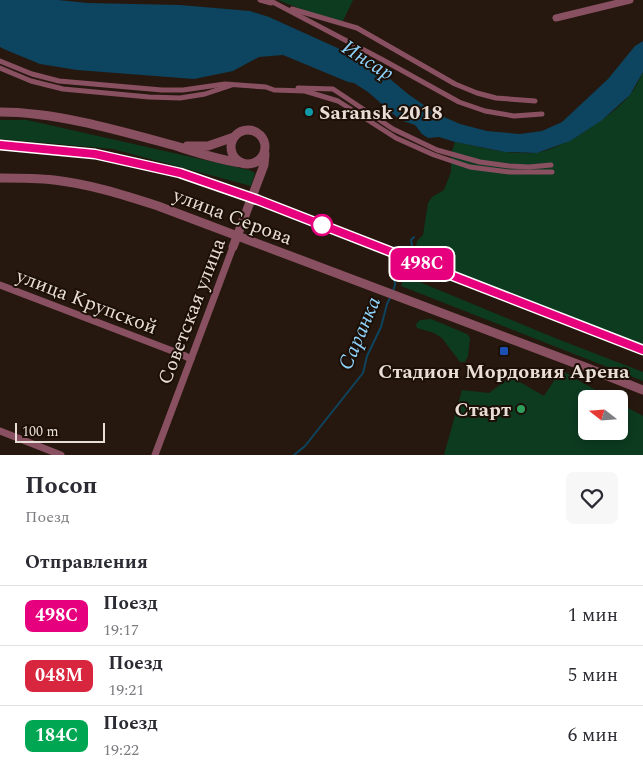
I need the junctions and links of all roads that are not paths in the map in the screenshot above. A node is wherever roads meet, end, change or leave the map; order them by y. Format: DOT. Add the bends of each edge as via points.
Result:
graph roads {
  1 [pos="260,0"];
  2 [pos="269,0"];
  3 [pos="630,0"];
  4 [pos="281,5"];
  5 [pos="556,18"];
  6 [pos="0,61"];
  7 [pos="0,68"];
  8 [pos="235,84"];
  9 [pos="286,91"];
  10 [pos="535,100"];
  11 [pos="3,112"];
  12 [pos="542,114"];
  13 [pos="234,137"];
  14 [pos="177,147"];
  15 [pos="265,152"];
  16 [pos="244,164"];
  17 [pos="551,165"];
  18 [pos="552,172"];
  19 [pos="0,178"];
  20 [pos="259,178"];
  21 [pos="238,236"];
  22 [pos="233,247"];
  23 [pos="0,285"];
  24 [pos="191,359"];
  25 [pos="643,390"];
  26 [pos="0,431"];
  27 [pos="61,455"];
  28 [pos="155,455"];
  1 -- 4 [label="street"];
  2 -- 4 [label="street"];
  3 -- 5 [label="street"];
  4 -- 10 [label="street" via="357,28 455,84 477,93 496,98"];
  4 -- 12 [label="street" via="459,102 514,116"];
  6 -- 8 [label="street" via="59,81 162,90"];
  7 -- 8 [label="street" via="31,81 63,89 149,97 180,98"];
  8 -- 9 [label="street"];
  9 -- 17 [label="street" via="304,87 333,89 393,129 460,157 509,166"];
  9 -- 18 [label="street" via="305,91 338,101 396,138 470,167 509,172"];
  11 -- 14 [label="street" via="74,120"];
  13 -- 14 [label="street" via="208,146"];
  13 -- 15 [label="street" via="244,130 254,130 262,136"];
  13 -- 16 [label="street" via="232,152"];
  14 -- 16 [label="street"];
  15 -- 16 [label="street" via="256,163"];
  15 -- 20 [label="street, Советская улица"];
  16 -- 20 [label="street" via="254,169"];
  19 -- 21 [label="street, улица Серова" via="54,180 115,192"];
  20 -- 21 [label="street, Советская улица"];
  21 -- 22 [label="street, Советская улица"];
  21 -- 25 [label="street, улица Серова"];
  22 -- 24 [label="street, Советская улица"];
  23 -- 24 [label="street, улица Крупской"];
  24 -- 28 [label="street, Советская улица"];
  26 -- 27 [label="street"];
}
